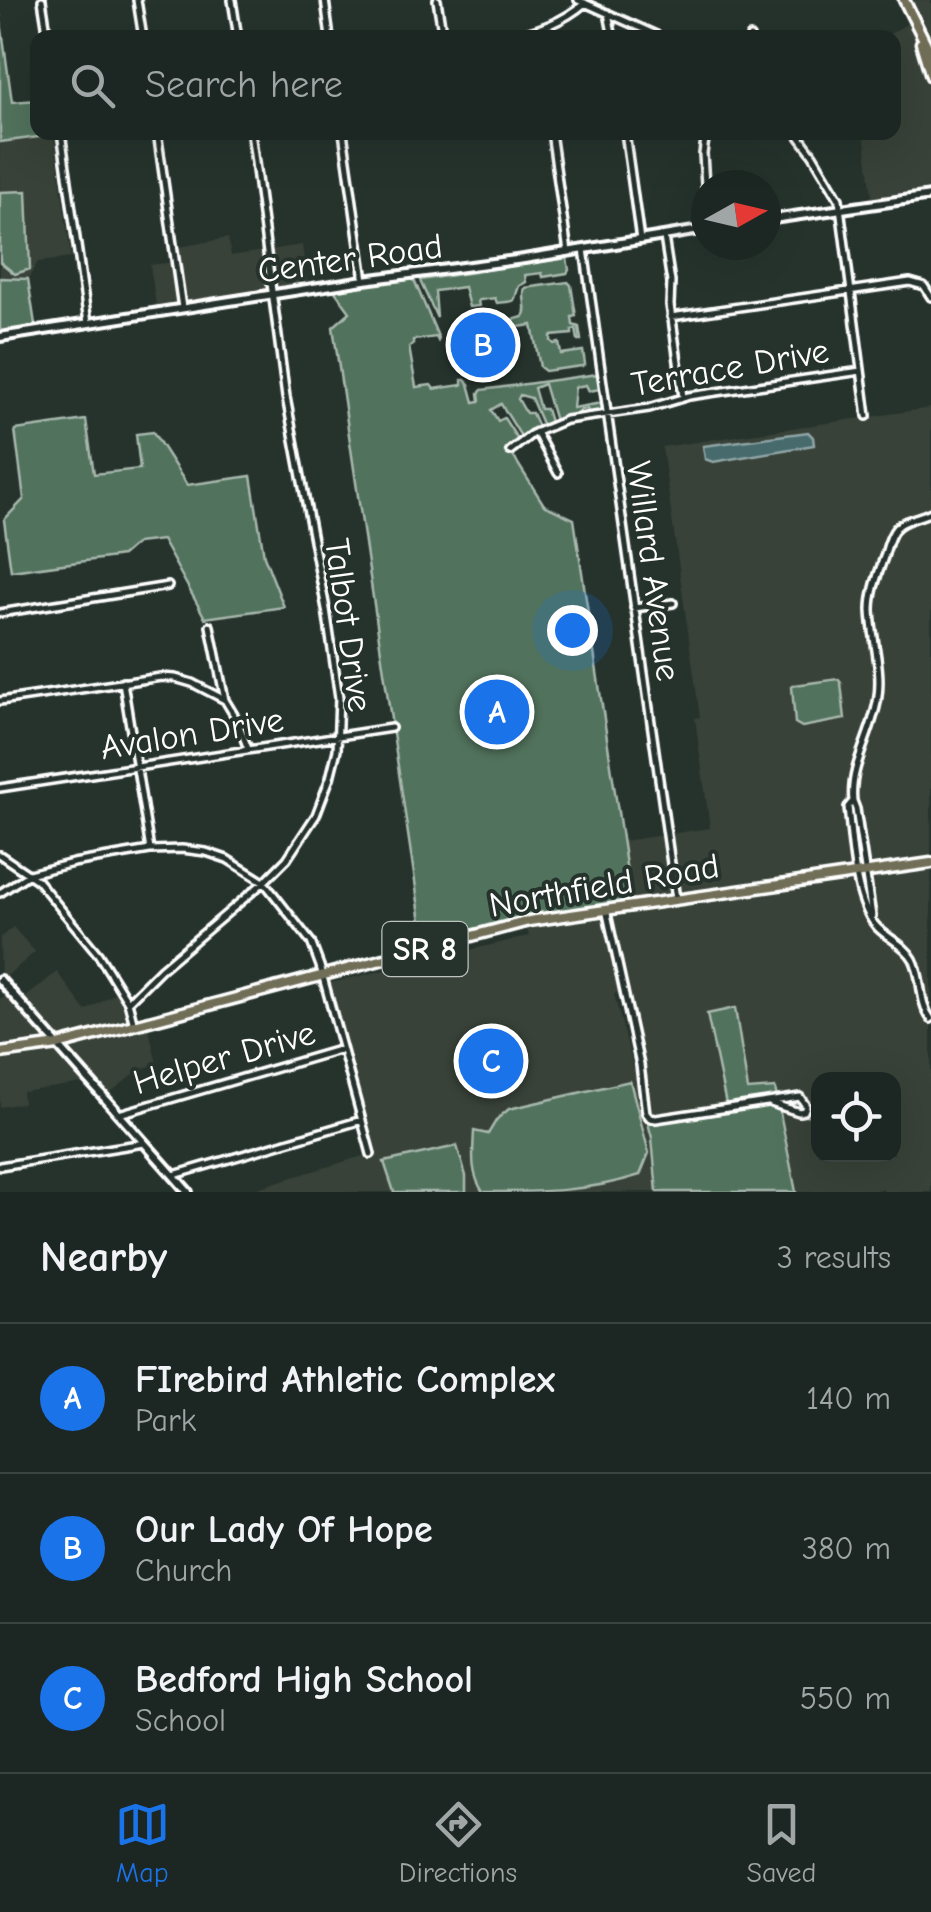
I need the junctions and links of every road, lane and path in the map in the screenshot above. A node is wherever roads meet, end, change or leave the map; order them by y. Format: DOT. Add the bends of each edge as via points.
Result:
graph roads {
  1 [pos="42,0"];
  2 [pos="138,0"];
  3 [pos="232,0"];
  4 [pos="325,0"];
  5 [pos="438,0"];
  6 [pos="904,0"];
  7 [pos="581,2"];
  8 [pos="608,13"];
  9 [pos="917,29"];
  10 [pos="47,30"];
  11 [pos="142,30"];
  12 [pos="237,30"];
  13 [pos="329,30"];
  14 [pos="442,30"];
  15 [pos="544,30"];
  16 [pos="611,30"];
  17 [pos="645,30"];
  18 [pos="931,54"];
  19 [pos="931,76"];
  20 [pos="61,140"];
  21 [pos="158,140"];
  22 [pos="252,140"];
  23 [pos="345,140"];
  24 [pos="552,140"];
  25 [pos="627,140"];
  26 [pos="705,140"];
  27 [pos="801,140"];
  28 [pos="703,170"];
  29 [pos="931,196"];
  30 [pos="840,209"];
  31 [pos="781,218"];
  32 [pos="691,232"];
  33 [pos="664,236"];
  34 [pos="640,240"];
  35 [pos="584,250"];
  36 [pos="568,252"];
  37 [pos="364,280"];
  38 [pos="850,290"];
  39 [pos="273,294"];
  40 [pos="931,297"];
  41 [pos="182,308"];
  42 [pos="671,317"];
  43 [pos="88,323"];
  44 [pos="0,337"];
  45 [pos="861,371"];
  46 [pos="683,398"];
  47 [pos="606,414"];
  48 [pos="867,416"];
  49 [pos="536,432"];
  50 [pos="510,451"];
  51 [pos="558,473"];
  52 [pos="931,512"];
  53 [pos="168,586"];
  54 [pos="672,603"];
  55 [pos="634,608"];
  56 [pos="0,613"];
  57 [pos="210,626"];
  58 [pos="220,680"];
  59 [pos="123,682"];
  60 [pos="206,690"];
  61 [pos="225,700"];
  62 [pos="0,702"];
  63 [pos="391,728"];
  64 [pos="338,735"];
  65 [pos="248,750"];
  66 [pos="137,766"];
  67 [pos="0,788"];
  68 [pos="150,850"];
  69 [pos="0,855"];
  70 [pos="931,864"];
  71 [pos="29,874"];
  72 [pos="861,874"];
  73 [pos="264,882"];
  74 [pos="0,893"];
  75 [pos="676,899"];
  76 [pos="606,909"];
  77 [pos="322,976"];
  78 [pos="0,980"];
  79 [pos="128,1002"];
  80 [pos="931,1019"];
  81 [pos="134,1024"];
  82 [pos="58,1045"];
  83 [pos="343,1049"];
  84 [pos="0,1053"];
  85 [pos="771,1103"];
  86 [pos="120,1114"];
  87 [pos="362,1120"];
  88 [pos="144,1143"];
  89 [pos="371,1154"];
  90 [pos="0,1166"];
  91 [pos="174,1175"];
  92 [pos="188,1192"];
  1 -- 10 [label="street"];
  2 -- 11 [label="street"];
  3 -- 12 [label="street"];
  4 -- 13 [label="street"];
  5 -- 14 [label="street"];
  6 -- 9 [label="main road"];
  7 -- 8 [label="street"];
  7 -- 15 [label="street"];
  8 -- 16 [label="street"];
  8 -- 17 [label="street"];
  9 -- 18 [label="main road"];
  9 -- 19 [label="main road"];
  20 -- 43 [label="street"];
  21 -- 41 [label="street"];
  22 -- 39 [label="street, Talbot Drive"];
  23 -- 37 [label="street"];
  24 -- 36 [label="street"];
  25 -- 34 [label="street"];
  26 -- 28 [label="street"];
  27 -- 30 [label="street"];
  29 -- 30 [label="main road"];
  30 -- 31 [label="main road"];
  30 -- 38 [label="street"];
  32 -- 33 [label="main road, Center Road"];
  33 -- 34 [label="main road, Center Road"];
  33 -- 42 [label="street"];
  34 -- 35 [label="main road, Center Road"];
  35 -- 36 [label="main road, Center Road"];
  35 -- 47 [label="street, Willard Avenue"];
  36 -- 37 [label="main road, Center Road"];
  37 -- 39 [label="main road, Center Road"];
  38 -- 40 [label="street" via="910,282"];
  38 -- 42 [label="street"];
  38 -- 45 [label="street"];
  39 -- 41 [label="main road, Center Road"];
  39 -- 64 [label="street, Talbot Drive" via="326,609"];
  41 -- 43 [label="main road, Center Road"];
  42 -- 46 [label="street"];
  43 -- 44 [label="main road, Center Road"];
  45 -- 46 [label="street, Terrace Drive"];
  45 -- 48 [label="street"];
  46 -- 47 [label="street, Terrace Drive"];
  47 -- 49 [label="street, Terrace Drive"];
  47 -- 55 [label="street, Willard Avenue"];
  49 -- 50 [label="street, Terrace Drive"];
  49 -- 51 [label="street"];
  52 -- 72 [label="street" via="892,533 876,579 871,611 879,694 852,791"];
  53 -- 56 [label="street"];
  54 -- 55 [label="street"];
  55 -- 75 [label="street, Willard Avenue"];
  57 -- 58 [label="street"];
  58 -- 60 [label="street"];
  58 -- 61 [label="street"];
  59 -- 60 [label="street" via="175,678"];
  59 -- 62 [label="street"];
  59 -- 66 [label="street"];
  60 -- 61 [label="street"];
  61 -- 65 [label="street"];
  63 -- 64 [label="street, Avalon Drive"];
  64 -- 65 [label="street, Avalon Drive"];
  64 -- 73 [label="street, Talbot Drive" via="316,814"];
  65 -- 66 [label="street, Avalon Drive"];
  66 -- 67 [label="street, Avalon Drive"];
  66 -- 68 [label="street"];
  68 -- 71 [label="street"];
  68 -- 73 [label="street" via="206,852"];
  69 -- 71 [label="street"];
  70 -- 72 [label="main road, Northfield Road / SR 8"];
  71 -- 74 [label="street"];
  71 -- 79 [label="street" via="98,954"];
  72 -- 75 [label="main road, Northfield Road / SR 8"];
  72 -- 80 [label="street" via="872,920 913,959"];
  73 -- 77 [label="street" via="310,942"];
  73 -- 79 [label="street, Talbot Drive"];
  75 -- 76 [label="main road, Northfield Road / SR 8"];
  76 -- 77 [label="main road, Northfield Road / SR 8" via="525,922"];
  76 -- 85 [label="street" via="650,1118"];
  77 -- 81 [label="main road, Northfield Road / SR 8"];
  77 -- 83 [label="street"];
  78 -- 82 [label="main road"];
  79 -- 81 [label="street"];
  81 -- 82 [label="main road, Northfield Road / SR 8"];
  82 -- 84 [label="main road, Northfield Road / SR 8"];
  82 -- 86 [label="main road"];
  83 -- 86 [label="street, Helper Drive"];
  83 -- 87 [label="street"];
  85 -- 85 [label="street" via="799,1112 806,1106 800,1098"];
  86 -- 88 [label="main road"];
  87 -- 89 [label="street"];
  87 -- 91 [label="street"];
  88 -- 90 [label="street"];
  88 -- 91 [label="main road"];
  91 -- 92 [label="main road"];
}
